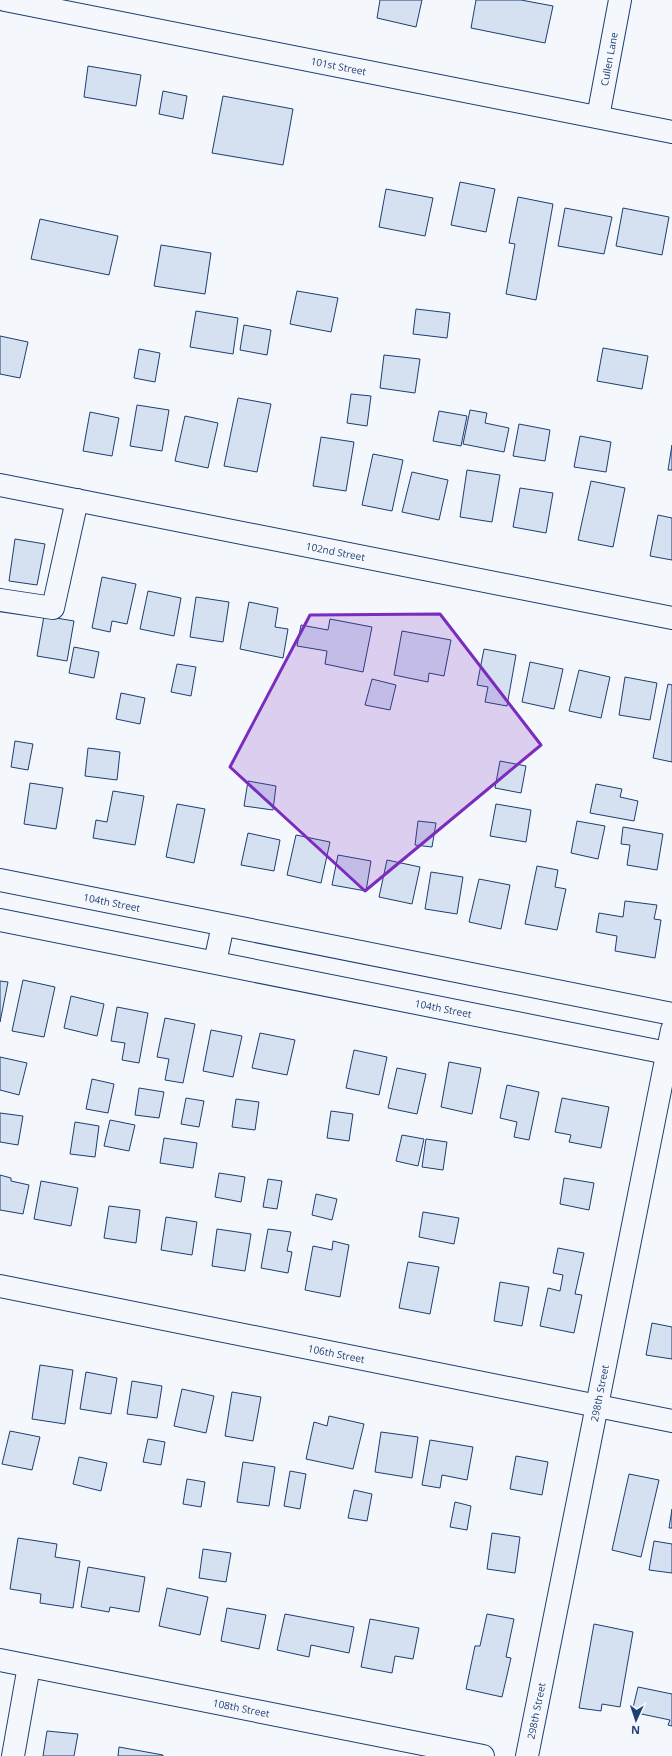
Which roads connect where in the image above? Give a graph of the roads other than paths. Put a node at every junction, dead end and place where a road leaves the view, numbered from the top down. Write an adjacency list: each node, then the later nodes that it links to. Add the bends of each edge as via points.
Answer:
1 (5, 0): 3 (street, 101st Street)
2 (620, 0): 3 (street, Cullen Lane)
3 (598, 117): 4 (street, 101st Street)
4 (672, 132)
5 (0, 485): 6 (street, 102nd Street)
6 (77, 500): 7 (street, via 54,608); 8 (street, 102nd Street)
7 (0, 600)
8 (672, 618)
9 (0, 880): 11 (street, 104th Street)
10 (0, 920): 12 (street, 104th Street)
11 (222, 925): 12 (street); 13 (street, 104th Street)
12 (215, 962): 15 (street, 104th Street)
13 (672, 1014)
14 (672, 1030): 15 (street, 298th Street)
15 (670, 1053): 17 (street, 298th Street)
16 (0, 1286): 17 (street, 106th Street)
17 (597, 1406): 18 (street, 106th Street); 23 (street, 298th Street)
18 (672, 1421)
19 (0, 1660): 20 (street, 108th Street)
20 (30, 1666): 21 (street); 22 (street, 108th Street)
21 (13, 1756)
22 (482, 1756)
23 (527, 1756)

